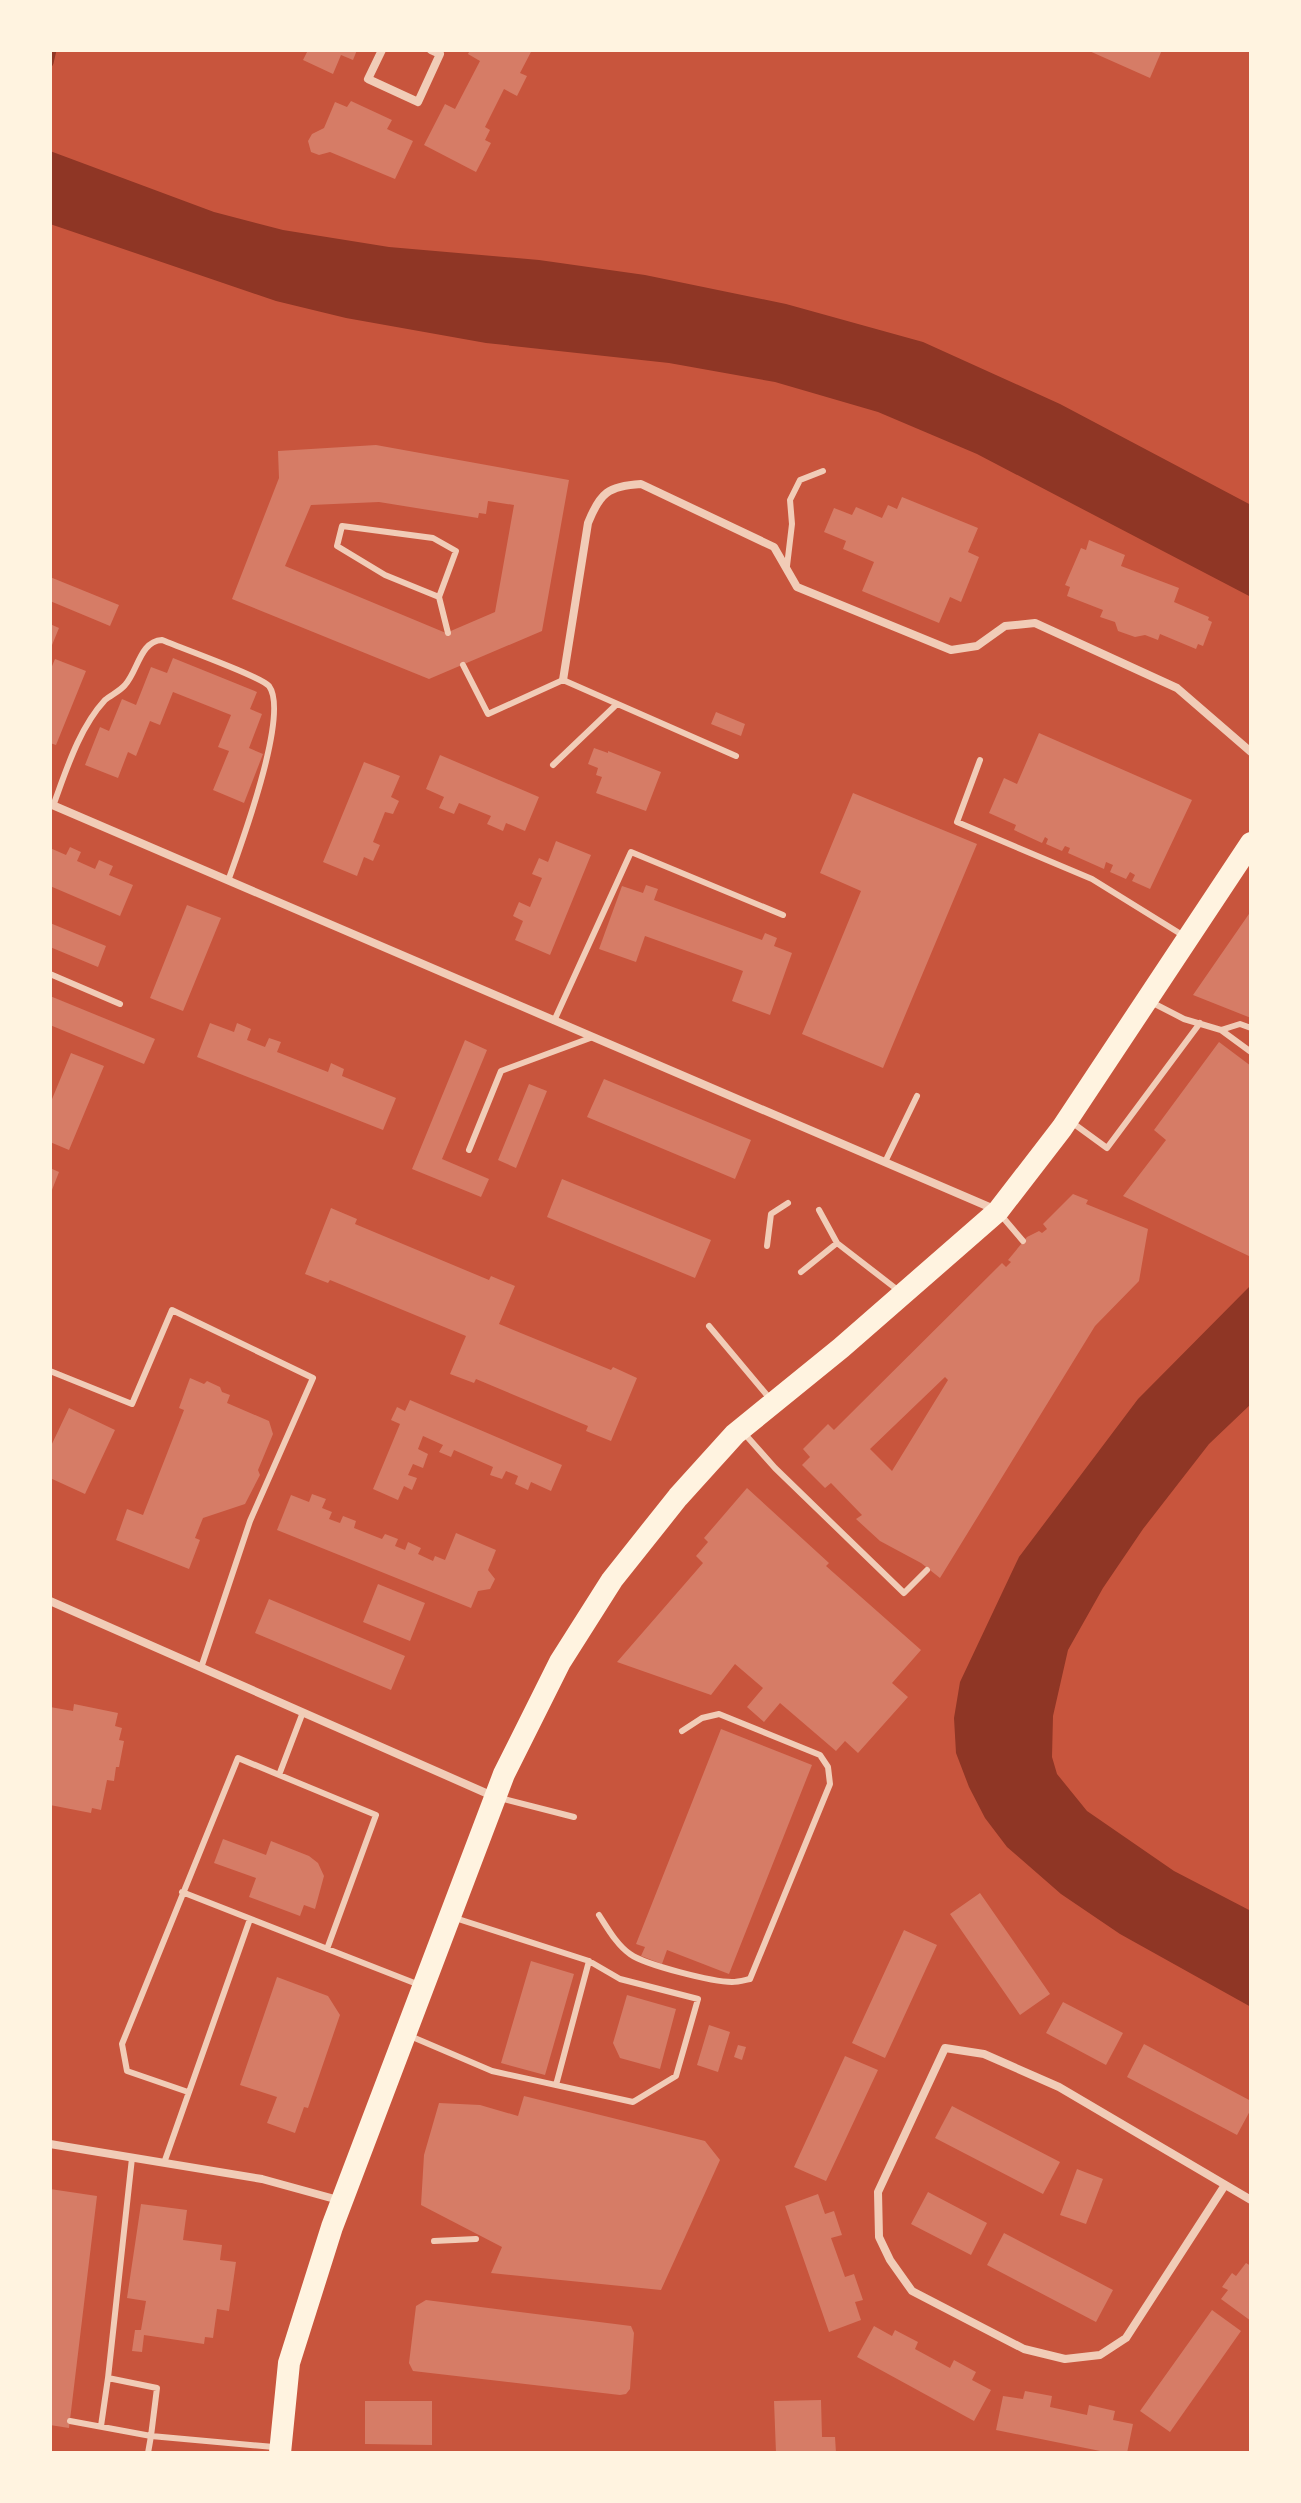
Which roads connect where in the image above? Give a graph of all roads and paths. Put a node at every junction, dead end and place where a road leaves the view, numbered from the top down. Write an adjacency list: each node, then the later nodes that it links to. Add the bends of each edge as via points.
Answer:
1 (382, 50): 2 (street, via 368,79 418,102 440,54)
2 (431, 50)
3 (823, 471): 4 (lane, via 800,480 790,500)
4 (787, 566): 8 (street, via 774,547 641,484 617,486 598,500 588,523); 10 (street, via 797,587 951,650 977,646 1005,626 1035,623 1177,688)
5 (439, 597): 5 (lane, via 456,551 433,538 342,526 337,546 385,575); 6 (lane)
6 (448, 633)
7 (463, 665): 8 (lane, via 488,714)
8 (563, 680): 9 (lane)
9 (617, 704): 11 (lane); 13 (lane)
10 (1251, 752)
11 (736, 756)
12 (980, 760): 18 (lane, via 957,822 1092,879)
13 (553, 765)
14 (51, 805): 16 (street); 16 (lane, via 85,731 155,640 252,676 268,685 274,714 266,764)
15 (1251, 843): 18 (highway)
16 (228, 881): 22 (street)
17 (783, 915): 22 (lane, via 631,852)
18 (1188, 938): 20 (highway)
19 (50, 974): 21 (lane)
20 (1148, 1000): 23 (lane); 29 (highway)
21 (120, 1004)
22 (554, 1021): 26 (street)
23 (1200, 1023): 25 (lane); 29 (lane, via 1107,1148)
24 (1251, 1028): 25 (lane, via 1240,1024)
25 (1221, 1030): 27 (lane)
26 (593, 1037): 30 (lane, via 501,1071); 31 (street)
27 (1251, 1052)
28 (917, 1096): 31 (lane)
29 (1068, 1119): 34 (highway)
30 (469, 1150)
31 (885, 1162): 34 (street)
32 (788, 1203): 37 (lane, via 771,1214)
33 (819, 1210): 36 (lane)
34 (998, 1211): 35 (lane); 39 (highway)
35 (1023, 1241)
36 (837, 1243): 38 (lane); 39 (lane)
37 (767, 1246)
38 (801, 1272)
39 (903, 1293): 42 (highway)
40 (709, 1326): 42 (lane)
41 (50, 1371): 46 (lane, via 132,1404 172,1310 313,1378 250,1521)
42 (773, 1403): 43 (highway)
43 (741, 1430): 44 (lane, via 904,1593); 50 (highway, via 678,1497 612,1580 560,1662)
44 (927, 1570)
45 (50, 1601): 46 (street)
46 (201, 1668): 47 (street)
47 (303, 1712): 49 (lane); 50 (street)
48 (682, 1731): 53 (lane, via 719,1714 820,1755 828,1767 830,1784 750,1979 732,1982 630,1955)
49 (279, 1775): 52 (lane, via 238,1758); 56 (lane, via 376,1815)
50 (495, 1797): 51 (lane); 54 (highway)
51 (574, 1817)
52 (182, 1892): 55 (lane); 61 (lane, via 122,2044 127,2071)
53 (599, 1915)
54 (451, 1916): 57 (lane); 58 (highway)
55 (250, 1919): 56 (lane); 61 (lane)
56 (327, 1949): 58 (lane)
57 (589, 1961): 60 (lane); 60 (lane, via 620,1979 698,1999 676,2076 633,2102)
58 (425, 1987): 59 (highway)
59 (407, 2034): 60 (lane, via 492,2071); 67 (highway)
60 (556, 2085)
61 (188, 2092): 64 (lane)
62 (50, 2144): 63 (street)
63 (132, 2158): 64 (street); 70 (lane)
64 (164, 2163): 67 (street, via 262,2179)
65 (1225, 2185): 65 (street, via 1059,2087 984,2054 945,2048 878,2192 879,2237 912,2291 1024,2349 1065,2359 1100,2355 1126,2338); 66 (street)
66 (1251, 2200)
67 (342, 2202): 74 (highway, via 289,2363)
68 (476, 2239): 69 (lane)
69 (434, 2241)
70 (108, 2378): 72 (lane); 73 (lane, via 157,2388)
71 (70, 2421): 72 (lane)
72 (101, 2426): 73 (lane)
73 (151, 2436): 74 (lane); 75 (lane)
74 (280, 2450)
75 (148, 2453)

